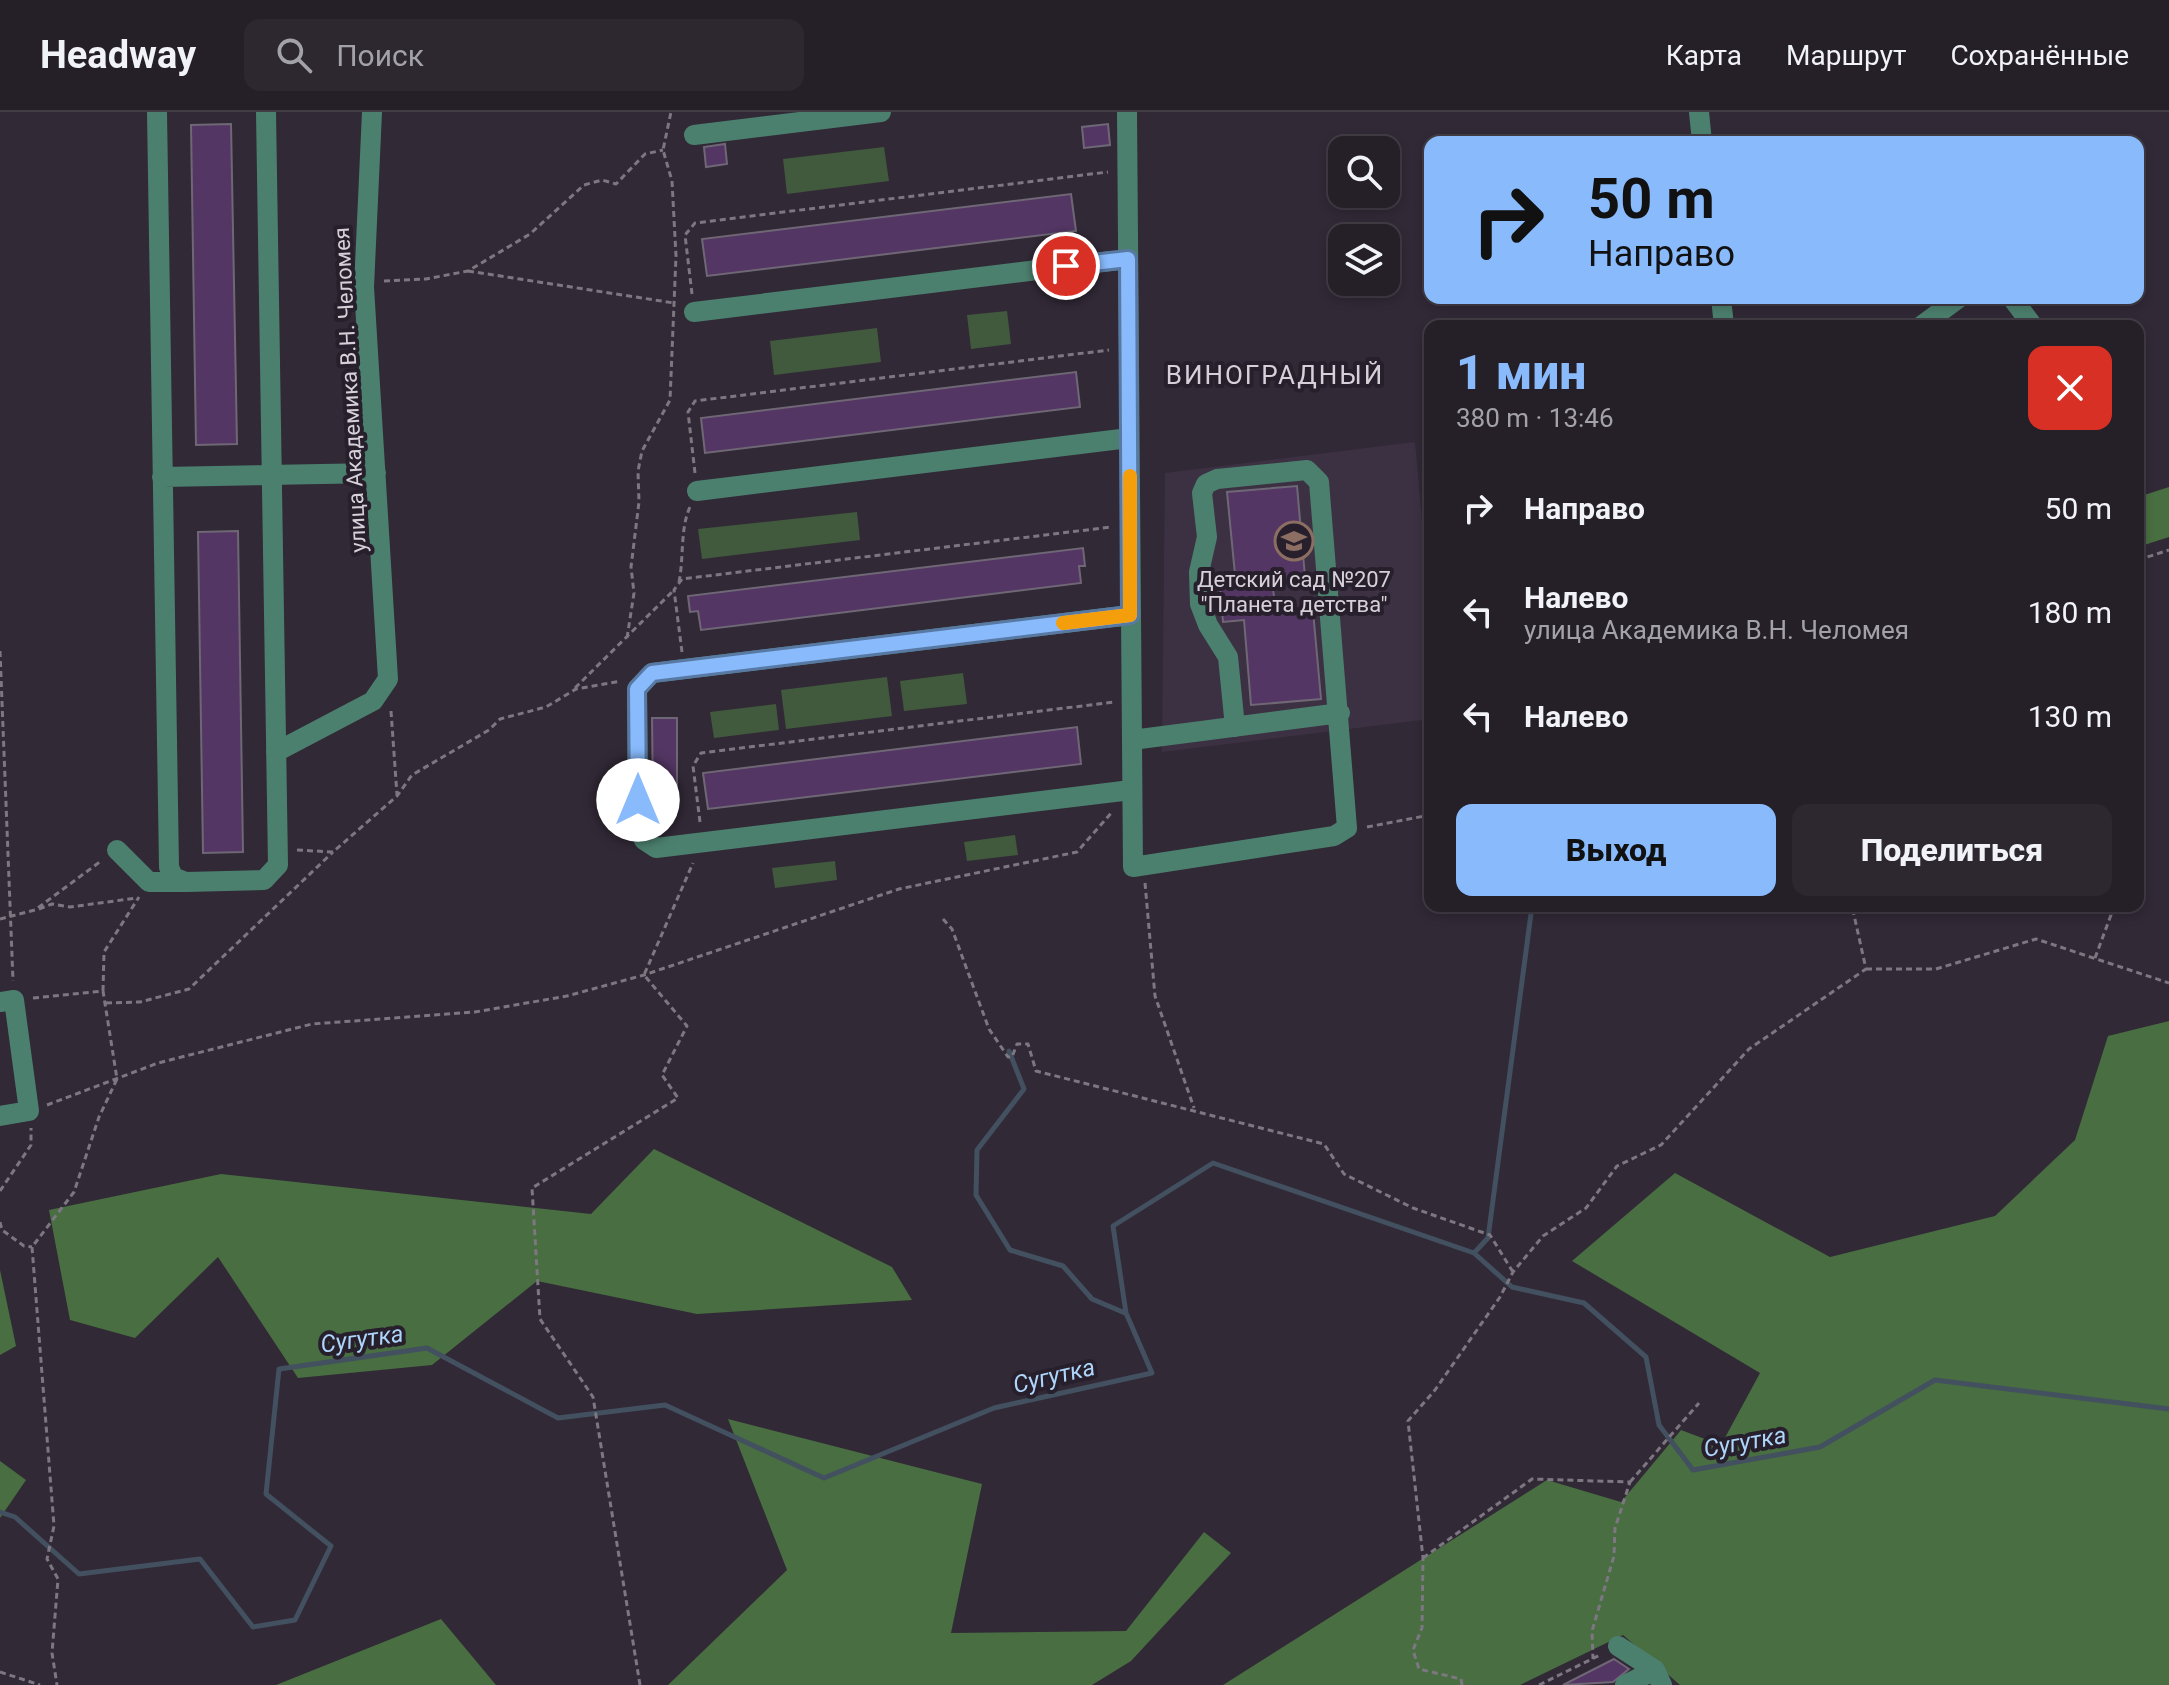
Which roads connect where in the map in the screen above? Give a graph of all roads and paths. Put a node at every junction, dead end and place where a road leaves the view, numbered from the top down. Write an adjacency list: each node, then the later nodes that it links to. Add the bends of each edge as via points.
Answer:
1 (157, 112): 23 (street)
2 (266, 112): 22 (street)
3 (372, 112): 14 (street, улица Академика В.Н. Челомея)
4 (671, 112): 10 (path)
5 (881, 112): 8 (street)
6 (1127, 112): 11 (street)
7 (1699, 112): 9 (street)
8 (694, 135)
9 (1701, 136)
10 (663, 150): 13 (path, via 645,154 616,184 602,180 584,185 530,234); 15 (path, via 672,181)
11 (1127, 170): 12 (street); 17 (path, via 695,223 685,235)
12 (1128, 259): 17 (street); 19 (street)
13 (468, 271): 14 (path); 15 (path)
14 (364, 287): 21 (street, улица Академика В.Н. Челомея)
15 (674, 303): 31 (path, via 670,400 642,451 638,471 634,593)
16 (1951, 304): 18 (street)
17 (694, 312)
18 (1929, 320)
19 (1129, 348): 20 (street); 24 (path, via 695,401 688,412)
20 (1129, 438): 24 (street); 25 (street)
21 (376, 473): 22 (street); 33 (street, улица Академика В.Н. Челомея)
22 (272, 475): 23 (street); 40 (street)
23 (162, 477): 50 (street, via 169,867 173,877)
24 (697, 491): 28 (path, via 685,518)
25 (1130, 524): 28 (path); 30 (street)
26 (2169, 550): 27 (path)
27 (2144, 558)
28 (679, 582): 29 (path)
29 (674, 590): 31 (path); 32 (path)
30 (1130, 615): 32 (street); 36 (street)
31 (627, 638): 35 (path)
32 (684, 669): 34 (street)
33 (389, 673): 40 (street, via 373,701); 42 (path)
34 (645, 677): 35 (path, via 576,689); 45 (street, via 637,695 640,833 656,848)
35 (568, 697): 42 (path, via 500,719 412,775)
36 (1131, 700): 39 (street); 45 (path, via 701,753 693,766)
37 (1340, 713): 38 (street); 38 (street, via 1317,477 1301,469 1217,479 1202,493 1206,543 1199,584 1203,614 1228,657); 44 (street)
38 (1235, 727): 39 (street)
39 (1132, 740): 41 (street)
40 (276, 752): 48 (street)
41 (1131, 790): 45 (street); 49 (street, via 1133,867); 59 (path, via 1077,852 899,889)
42 (397, 796): 47 (path)
43 (1424, 816): 44 (path)
44 (1345, 831): 49 (street)
45 (703, 842): 59 (path)
46 (117, 850): 51 (street); 52 (path)
47 (333, 852): 48 (path, via 308,848); 63 (path, via 189,989 140,1002)
48 (278, 854): 50 (street, via 275,872 264,880)
49 (1143, 865): 64 (path, via 1155,996)
50 (186, 882): 51 (street)
51 (144, 890): 52 (path); 61 (path, via 104,952)
52 (35, 910): 55 (path)
53 (1853, 912): 58 (path)
54 (2110, 912): 57 (path)
55 (0, 919)
56 (943, 919): 64 (path, via 952,929 989,1029 1008,1057 1017,1044 1028,1044 1036,1071)
57 (2095, 958): 58 (path, via 2036,939 1936,969); 60 (path)
58 (1866, 969): 70 (path, via 1749,1049 1661,1145 1617,1166 1586,1208 1543,1236)
59 (644, 975): 65 (path, via 567,996 475,1012 312,1024 158,1063); 81 (path, via 687,1026 662,1075 678,1098 532,1188 540,1319 593,1397)
60 (2169, 983)
61 (103, 991)
62 (0, 1002): 65 (street, via 14,1000)
63 (105, 1003)
64 (1194, 1108): 70 (path, via 1324,1144 1344,1174 1413,1208 1488,1234)
65 (29, 1111): 66 (street); 67 (path, via 31,1145)
66 (0, 1116)
67 (0, 1191)
68 (0, 1222): 69 (path, via 2,1230)
69 (32, 1247)
70 (1513, 1272): 74 (path, via 1435,1390 1408,1421)
71 (1699, 1403): 72 (path)
72 (1630, 1482): 74 (path, via 1532,1479); 76 (path, via 1592,1631)
73 (54, 1526): 80 (path, via 47,1559 58,1579 52,1653)
74 (1423, 1558): 82 (path, via 1422,1628 1413,1650 1419,1669 1461,1679)
75 (1618, 1646): 76 (path); 78 (street)
76 (1593, 1659): 83 (path)
77 (0, 1672): 79 (path)
78 (1659, 1678): 84 (street)
79 (40, 1685)
80 (57, 1685)
81 (640, 1685)
82 (1462, 1685)
83 (1539, 1685)
84 (1625, 1685)

